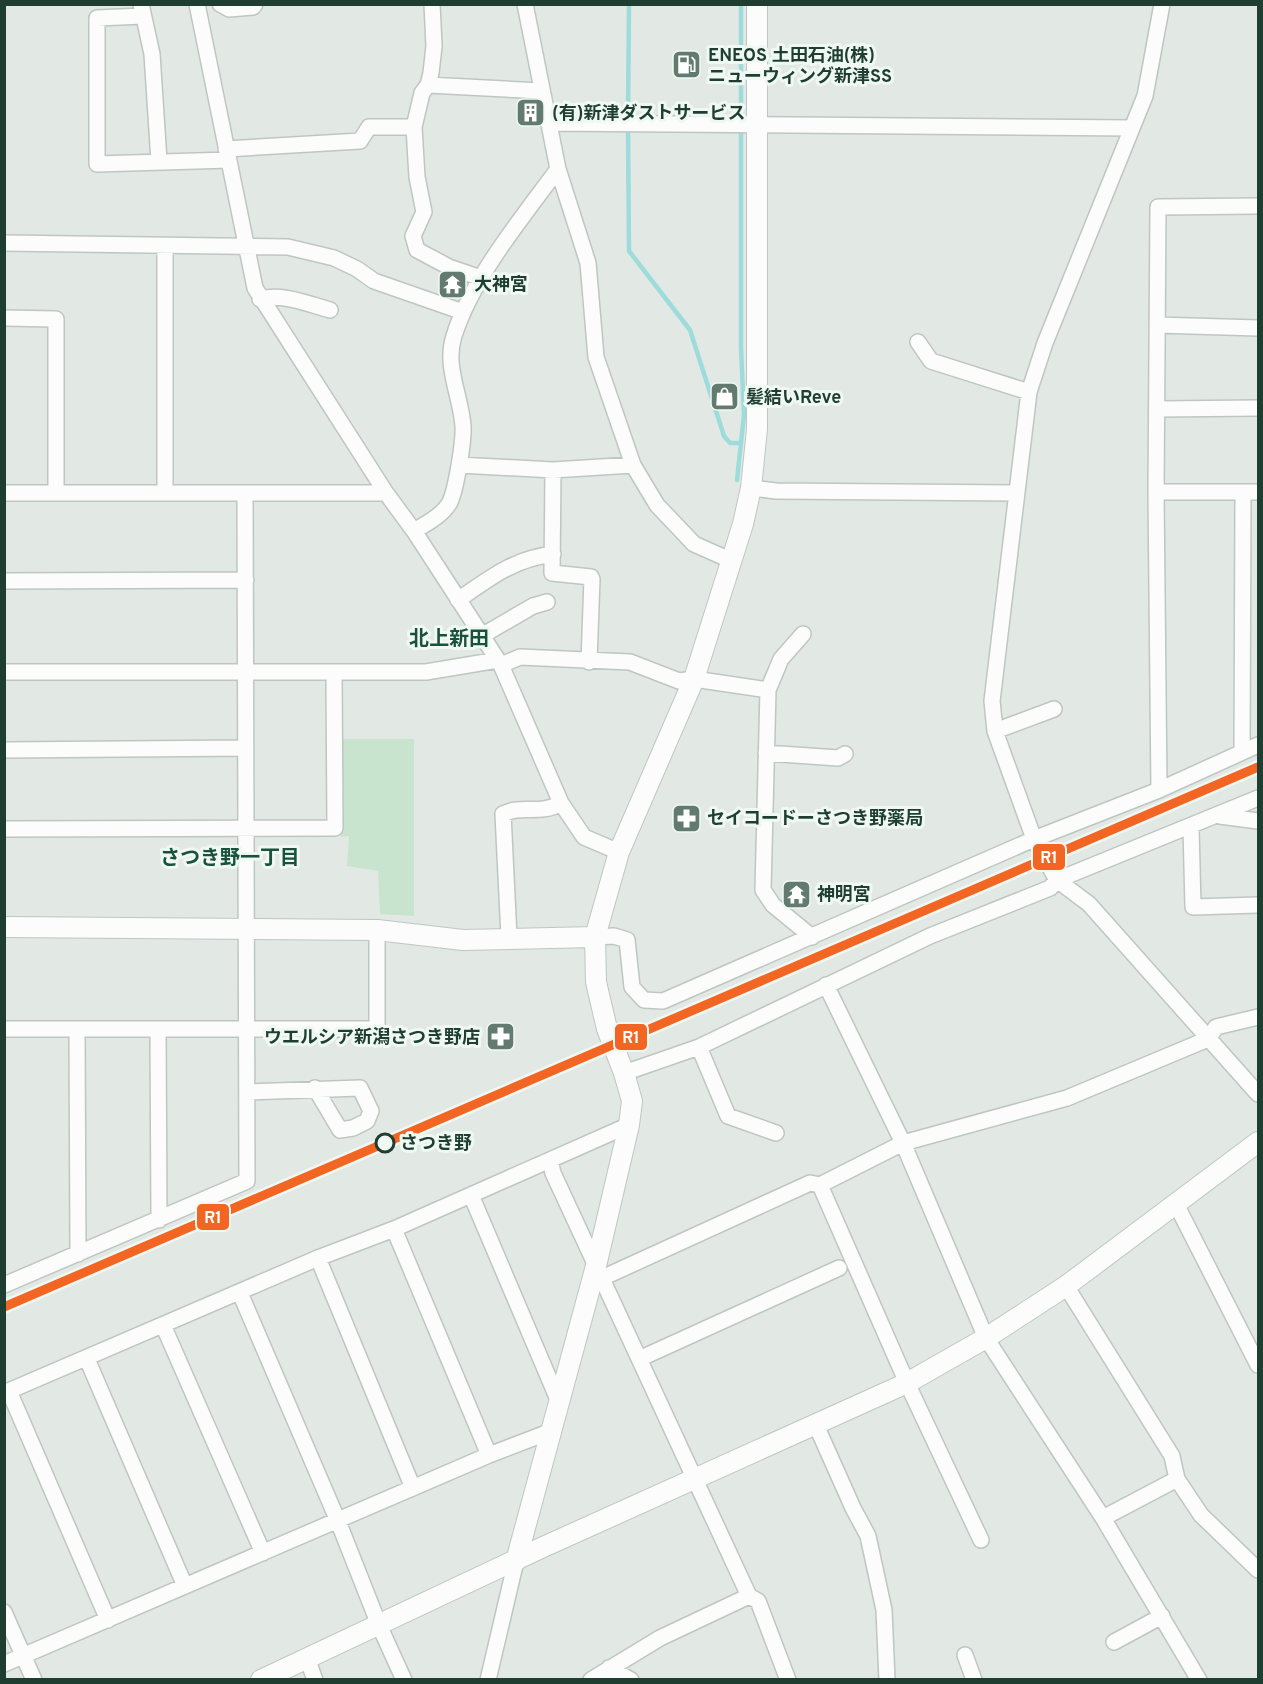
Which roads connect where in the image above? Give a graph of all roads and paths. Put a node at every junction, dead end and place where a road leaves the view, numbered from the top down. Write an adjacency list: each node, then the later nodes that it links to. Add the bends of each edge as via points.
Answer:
1 (197, 4): 15 (street)
2 (220, 4): 3 (street, via 229,9)
3 (255, 4)
4 (432, 4): 9 (street, via 434,46)
5 (525, 4): 10 (street)
6 (757, 4): 12 (street)
7 (1162, 4): 14 (street, via 1145,96)
8 (142, 10): 16 (street, via 152,54); 16 (street, via 97,18 97,164)
9 (428, 85): 10 (street); 13 (street, via 422,93)
10 (541, 91): 11 (street)
11 (548, 123): 12 (street); 17 (street)
12 (756, 126): 14 (street); 36 (street, via 757,429)
13 (414, 127): 15 (street, via 369,128 360,141); 22 (street, via 424,212 413,236 417,250)
14 (1132, 128): 30 (street)
15 (228, 154): 16 (street); 21 (street)
16 (159, 161)
17 (558, 169): 22 (street); 34 (street, via 588,263 596,357)
18 (1258, 206): 27 (street, via 1158,207)
19 (4, 243): 20 (street)
20 (165, 246): 21 (street); 42 (street)
21 (248, 248): 23 (street); 25 (street, via 288,247 334,258 374,281)
22 (481, 278): 25 (street)
23 (260, 299): 24 (street, via 269,296 298,300); 37 (street)
24 (330, 310)
25 (463, 312): 33 (street, via 451,356 463,427)
26 (4, 318): 41 (street, via 56,319)
27 (1157, 325): 28 (street); 32 (street)
28 (1258, 328)
29 (918, 342): 30 (street, via 931,362)
30 (1029, 392): 44 (street)
31 (1258, 408): 32 (street)
32 (1158, 409): 38 (street)
33 (459, 465): 35 (street); 45 (street, via 450,503)
34 (633, 465): 35 (street); 47 (street, via 657,505 694,544)
35 (553, 470): 46 (street)
36 (751, 488): 44 (street); 47 (street)
37 (386, 492): 43 (street); 45 (street)
38 (1156, 492): 39 (street); 69 (street)
39 (1251, 492): 66 (street)
40 (4, 493): 41 (street)
41 (56, 493): 42 (street)
42 (165, 493): 43 (street)
43 (245, 493): 49 (street)
44 (1015, 493): 62 (street, via 992,701)
45 (414, 531): 50 (street)
46 (553, 554): 50 (street, via 530,557 507,567); 55 (street, via 552,573 592,579)
47 (730, 560): 59 (street)
48 (4, 580): 49 (street)
49 (246, 580): 58 (street)
50 (458, 600): 53 (street)
51 (547, 602): 53 (street)
52 (803, 634): 60 (street, via 782,659)
53 (483, 635): 54 (street)
54 (499, 662): 55 (street, via 520,657); 57 (street, via 426,672); 71 (street)
55 (589, 662): 59 (street, via 630,662 679,681)
56 (4, 672): 58 (street)
57 (334, 672): 58 (street); 75 (street, via 335,828)
58 (246, 673): 64 (street)
59 (694, 679): 60 (street); 78 (street)
60 (768, 690): 67 (street)
61 (1054, 709): 62 (street)
62 (995, 731): 77 (street)
63 (1258, 745): 66 (street)
64 (246, 748): 65 (street); 75 (street)
65 (4, 750)
66 (1242, 752): 69 (street)
67 (766, 753): 68 (street, via 838,758); 86 (street, via 763,890 773,905)
68 (845, 754)
69 (1159, 790): 77 (street)
70 (1258, 798): 72 (street)
71 (561, 803): 78 (street, via 584,837); 84 (street, via 549,810 510,810 503,814)
72 (1216, 816): 73 (street); 74 (street)
73 (1258, 821)
74 (1191, 827): 79 (street); 80 (street, via 1193,907)
75 (246, 828): 76 (street); 82 (street)
76 (4, 829)
77 (1034, 839): 79 (street); 86 (street)
78 (619, 852): 85 (street)
79 (1057, 880): 87 (street, via 1050,888 930,936); 93 (street, via 1089,904)
80 (1258, 905)
81 (4, 927): 82 (street)
82 (247, 928): 83 (street); 92 (street)
83 (377, 930): 84 (street, via 463,940); 92 (street, via 377,1029)
84 (508, 937): 85 (street)
85 (596, 937): 86 (street, via 627,940 632,987 644,1000 663,1001); 95 (street, via 596,982 607,1029)
86 (812, 937)
87 (826, 985): 94 (street); 102 (street)
88 (1258, 1017): 93 (street, via 1216,1027)
89 (4, 1029): 90 (street)
90 (77, 1029): 91 (street); 109 (street)
91 (158, 1029): 92 (street); 107 (street)
92 (247, 1029): 97 (street)
93 (1208, 1039): 98 (street); 102 (street, via 1067,1098)
94 (699, 1047): 95 (street); 100 (street, via 728,1116)
95 (624, 1073): 99 (street, via 632,1101)
96 (315, 1088): 97 (street)
97 (247, 1092): 107 (street, via 247,1181)
98 (1258, 1094)
99 (629, 1125): 103 (street); 112 (street)
100 (776, 1133)
101 (1258, 1142): 106 (street)
102 (903, 1143): 104 (street); 117 (street)
103 (550, 1160): 105 (street); 112 (street)
104 (820, 1185): 112 (street, via 810,1183); 121 (street)
105 (471, 1195): 108 (street); 123 (street)
106 (1176, 1204): 114 (street); 120 (street)
107 (159, 1220): 109 (street)
108 (394, 1229): 110 (street); 126 (street)
109 (78, 1254): 113 (street)
110 (318, 1258): 115 (street); 129 (street)
111 (839, 1269): 119 (street)
112 (599, 1272): 119 (street); 123 (street)
113 (4, 1285)
114 (1066, 1286): 117 (street); 128 (street, via 1172,1456)
115 (240, 1293): 116 (street); 131 (street)
116 (163, 1325): 118 (street); 133 (street)
117 (986, 1338): 121 (street); 130 (street)
118 (87, 1359): 122 (street); 136 (street)
119 (639, 1359): 127 (street)
120 (1258, 1365)
121 (907, 1383): 124 (street); 132 (street)
122 (7, 1392): 140 (street)
123 (559, 1402): 125 (street)
124 (816, 1425): 127 (street); 156 (street, via 868,1536 884,1611)
125 (549, 1432): 126 (street); 134 (street)
126 (489, 1455): 129 (street)
127 (695, 1478): 134 (street); 137 (street)
128 (1177, 1479): 130 (street); 135 (street, via 1201,1515)
129 (413, 1488): 131 (street)
130 (1103, 1518): 139 (street)
131 (338, 1521): 133 (street); 141 (street)
132 (981, 1540)
133 (263, 1553): 136 (street)
134 (516, 1561): 141 (street); 152 (street)
135 (1258, 1570)
136 (185, 1586): 140 (street)
137 (749, 1596): 147 (street, via 660,1638); 155 (street, via 758,1600)
138 (4, 1611): 144 (street)
139 (1162, 1616): 142 (street); 158 (street)
140 (108, 1620): 144 (street)
141 (379, 1625): 145 (street); 151 (street)
142 (1114, 1642)
143 (965, 1655): 157 (street)
144 (24, 1656): 146 (street); 148 (street)
145 (306, 1659): 149 (street); 150 (street)
146 (4, 1664)
147 (609, 1668): 153 (street); 154 (street)
148 (34, 1680)
149 (261, 1680)
150 (315, 1680)
151 (404, 1680)
152 (488, 1680)
153 (591, 1680)
154 (631, 1680)
155 (788, 1680)
156 (887, 1680)
157 (974, 1680)
158 (1200, 1680)

